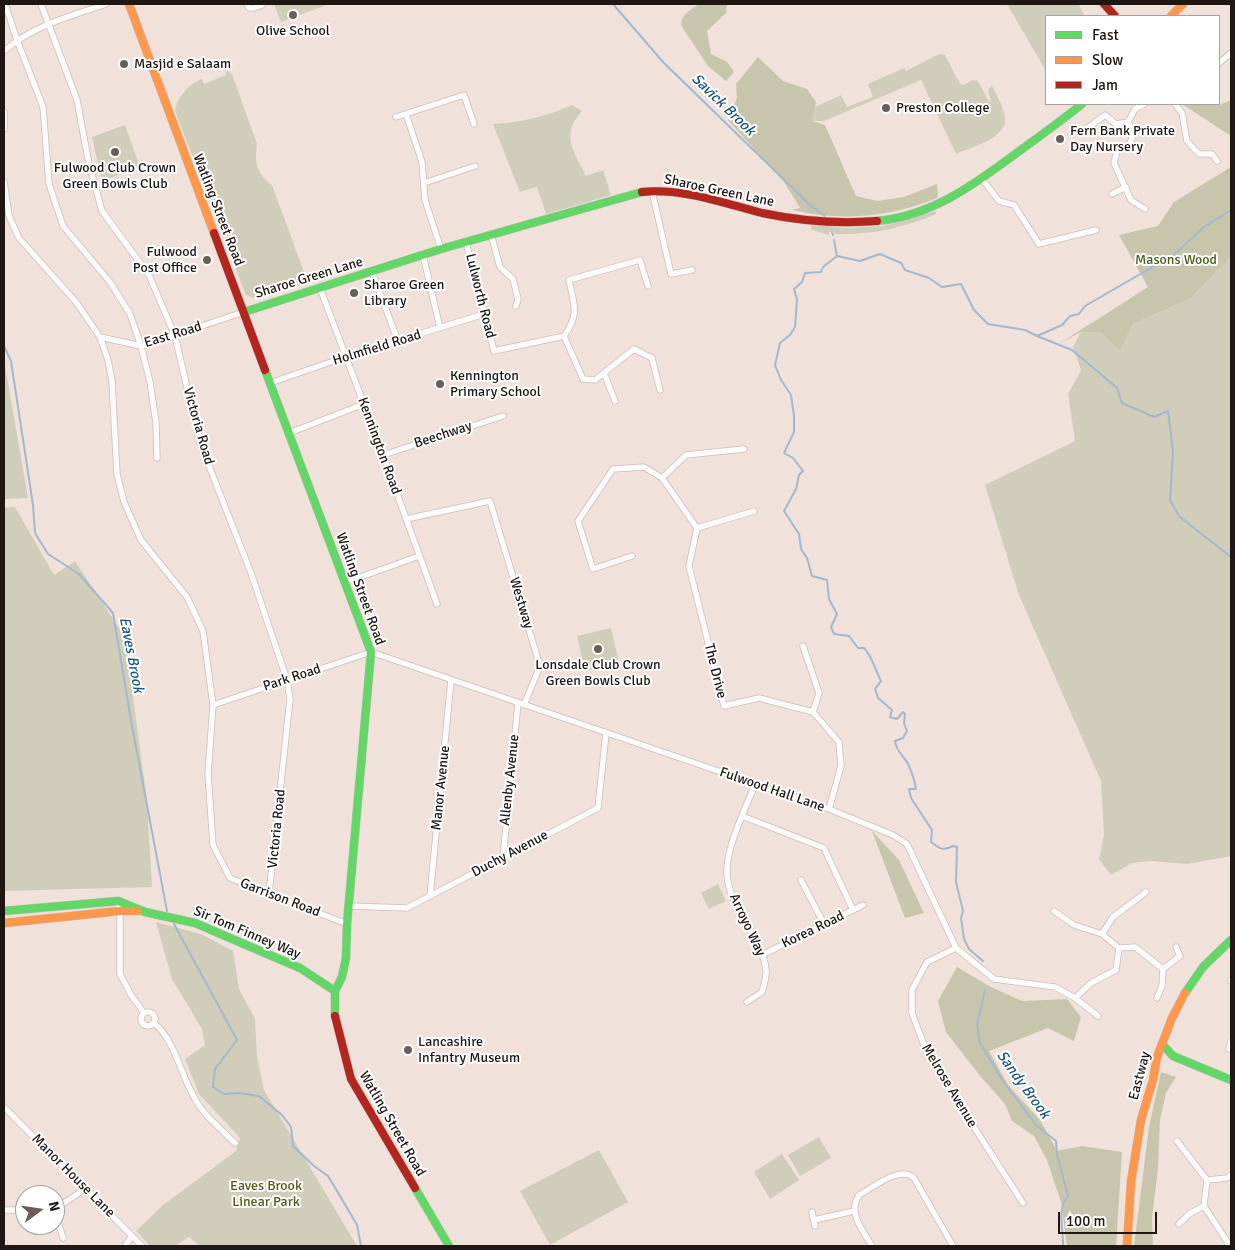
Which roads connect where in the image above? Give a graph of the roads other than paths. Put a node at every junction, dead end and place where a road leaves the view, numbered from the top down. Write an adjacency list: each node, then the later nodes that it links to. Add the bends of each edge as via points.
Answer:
1 (5, 4): 12 (street)
2 (41, 4): 11 (street, Victoria Road)
3 (106, 4): 11 (street)
4 (128, 4): 45 (main road, Watling Street Road)
5 (247, 4): 8 (street, via 249,8)
6 (1104, 4): 9 (main road)
7 (1183, 4): 10 (main road)
8 (262, 6)
9 (1114, 15)
10 (1172, 15)
11 (49, 24): 12 (street); 48 (street, Victoria Road, via 77,100 102,212 150,276)
12 (17, 40): 13 (street); 52 (street, via 43,107 49,184 63,226 110,282 130,314)
13 (4, 51)
14 (1231, 53): 15 (street)
15 (1220, 60)
16 (1081, 105): 28 (main road, Sharoe Green Lane)
17 (1142, 105): 22 (street, via 1135,109)
18 (1176, 105): 26 (street, via 1182,113 1187,141 1199,154 1212,154)
19 (4, 112): 24 (street)
20 (406, 114): 21 (street); 23 (street, via 464,95); 30 (street, via 422,162)
21 (396, 117)
22 (1128, 122): 25 (street, via 1116,124 1106,115); 31 (street, via 1134,132 1130,143 1117,150 1114,163)
23 (474, 124)
24 (4, 129)
25 (1081, 133)
26 (1217, 161)
27 (475, 166): 30 (street)
28 (982, 179): 32 (main road, Sharoe Green Lane, via 941,203 918,212 848,224 775,216 673,192); 35 (street, via 999,201 1014,205 1038,244)
29 (4, 182): 50 (street, Garrison Road, via 8,216 19,238 76,302)
30 (424, 183): 38 (street, via 425,200)
31 (1126, 187): 33 (street); 34 (street, via 1131,200)
32 (652, 191): 36 (main road, Sharoe Green Lane); 40 (street, via 671,274)
33 (1112, 194)
34 (1145, 209)
35 (1096, 230)
36 (492, 234): 37 (main road, Sharoe Green Lane); 44 (street, via 500,267 513,279 518,298)
37 (466, 242): 38 (main road, Sharoe Green Lane); 46 (street, Lulworth Road)
38 (441, 249): 39 (main road, Sharoe Green Lane)
39 (423, 255): 41 (main road, Sharoe Green Lane); 47 (street)
40 (692, 270)
41 (372, 272): 43 (main road, Sharoe Green Lane); 51 (street)
42 (648, 286): 49 (street, via 640,260 568,280 575,310 572,325)
43 (320, 288): 45 (main road, Sharoe Green Lane); 53 (street, Kennington Road)
44 (516, 306)
45 (244, 312): 48 (street, East Road); 55 (main road, Watling Street Road)
46 (484, 314): 47 (street, Holmfield Road); 49 (street, Lulworth Road, via 494,351)
47 (440, 328): 51 (street, Holmfield Road)
48 (175, 336): 52 (street, East Road); 74 (street, Victoria Road, via 200,443 251,573)
49 (564, 336): 54 (street, via 582,379 595,380)
50 (100, 337): 52 (street, East Road); 76 (street, Garrison Road, via 112,381 116,474 124,502 142,540 187,597 203,631)
51 (398, 341): 53 (street, Holmfield Road)
52 (141, 346): 63 (street, via 156,423)
53 (345, 357): 55 (street, Holmfield Road); 58 (street, Kennington Road)
54 (604, 373): 56 (street, via 634,349 652,358); 57 (street)
55 (270, 383): 60 (main road, Watling Street Road)
56 (660, 390)
57 (615, 402)
58 (364, 404): 60 (street); 62 (street, Kennington Road)
59 (503, 416): 62 (street, Beechway)
60 (289, 433): 70 (main road, Watling Street Road)
61 (744, 449): 64 (street, via 686,455)
62 (384, 455): 66 (street, Kennington Road)
63 (157, 458)
64 (662, 478): 67 (street); 69 (street, via 644,467 613,469 578,521 593,569)
65 (754, 511): 67 (street)
66 (406, 518): 68 (street, Kennington Road); 77 (street, Westway, via 490,501 540,666)
67 (697, 528): 78 (street, The Drive, via 689,566 724,706 760,698)
68 (419, 556): 70 (street); 71 (street, Kennington Road)
69 (632, 556)
70 (344, 583): 73 (main road, Watling Street Road)
71 (437, 604)
72 (803, 646): 78 (street, via 819,693)
73 (371, 652): 74 (street, Park Road); 75 (street, Fulwood Hall Lane); 90 (main road, Watling Street Road)
74 (287, 680): 76 (street, Park Road); 86 (street, Victoria Road, via 290,699)
75 (451, 680): 77 (street, Fulwood Hall Lane); 87 (street, Manor Avenue)
76 (213, 704): 86 (street, Garrison Road, via 208,774 213,845 230,878)
77 (521, 704): 79 (street, Fulwood Hall Lane); 83 (street, Allenby Avenue)
78 (813, 712): 81 (street, via 839,742 841,766)
79 (606, 733): 80 (street, Fulwood Hall Lane); 83 (street, Duchy Avenue, via 598,808)
80 (755, 785): 81 (street, Fulwood Hall Lane); 82 (street, Arroyo Way)
81 (829, 809): 102 (street, Fulwood Hall Lane, via 907,844)
82 (742, 816): 91 (street, via 824,848); 104 (street, Arroyo Way, via 727,860 727,876 730,892)
83 (502, 858): 87 (street, Duchy Avenue)
84 (801, 880): 98 (street)
85 (1146, 892): 99 (street, via 1112,918)
86 (269, 894): 97 (street, Garrison Road)
87 (430, 896): 90 (street, Duchy Avenue, via 407,908)
88 (118, 901): 92 (main road, Sir Tom Finney Way); 93 (street); 94 (main road, Sir Tom Finney Way)
89 (863, 905): 91 (street, Korea Road)
90 (349, 906): 97 (main road, Watling Street Road)
91 (853, 910): 98 (street, Korea Road)
92 (4, 911)
93 (120, 911): 94 (main road, Sir Tom Finney Way); 96 (main road, Sir Tom Finney Way); 110 (street, via 120,974)
94 (145, 912): 106 (main road, Sir Tom Finney Way, via 195,923 300,968)
95 (1054, 912): 99 (street, via 1074,925)
96 (4, 923)
97 (347, 924): 106 (main road, Watling Street Road, via 346,958)
98 (824, 924): 104 (street, Korea Road)
99 (1102, 934): 103 (street)
100 (1231, 940): 114 (main road, Eastway, via 1203,967 1184,994)
101 (1176, 947): 105 (street, via 1180,956)
102 (956, 948): 107 (street, Fulwood Hall Lane, via 994,979 1055,988); 126 (street, Melrose Avenue, via 927,962 912,990 912,1014 928,1056)
103 (1118, 948): 105 (street, via 1135,947); 107 (street, via 1116,970 1091,983)
104 (762, 955): 109 (street, Arroyo Way, via 767,971 762,992)
105 (1163, 969): 108 (street)
106 (335, 991): 137 (main road, Watling Street Road, via 334,1019 351,1079)
107 (1075, 998): 111 (street, Fulwood Hall Lane)
108 (1157, 998)
109 (747, 1002)
110 (144, 1013): 112 (street, via 152,1014); 112 (street, via 142,1024 149,1026)
111 (1098, 1016)
112 (154, 1023): 121 (street, via 170,1043 194,1098)
113 (1231, 1040): 115 (street)
114 (1162, 1044): 116 (main road); 117 (main road, Eastway)
115 (1229, 1049)
116 (1173, 1056): 117 (main road); 118 (main road)
117 (1157, 1057): 134 (main road, Eastway, via 1138,1137)
118 (1231, 1080)
119 (4, 1107): 124 (street, Manor House Lane)
120 (1177, 1141): 123 (street)
121 (235, 1143)
122 (1231, 1175): 123 (street)
123 (1207, 1180): 127 (street)
124 (85, 1189): 125 (street); 132 (street, Manor House Lane)
125 (65, 1203)
126 (1023, 1203)
127 (1204, 1206): 130 (street); 140 (street)
128 (854, 1211): 129 (street, via 815,1223); 138 (street); 139 (street, via 860,1195 898,1173 910,1174)
129 (812, 1212)
130 (1179, 1224)
131 (62, 1235): 133 (street)
132 (132, 1236): 135 (street); 136 (street, Manor House Lane)
133 (63, 1238)
134 (1125, 1244)
135 (125, 1246)
136 (142, 1246)
137 (449, 1246)
138 (872, 1246)
139 (953, 1246)
140 (1230, 1246)

